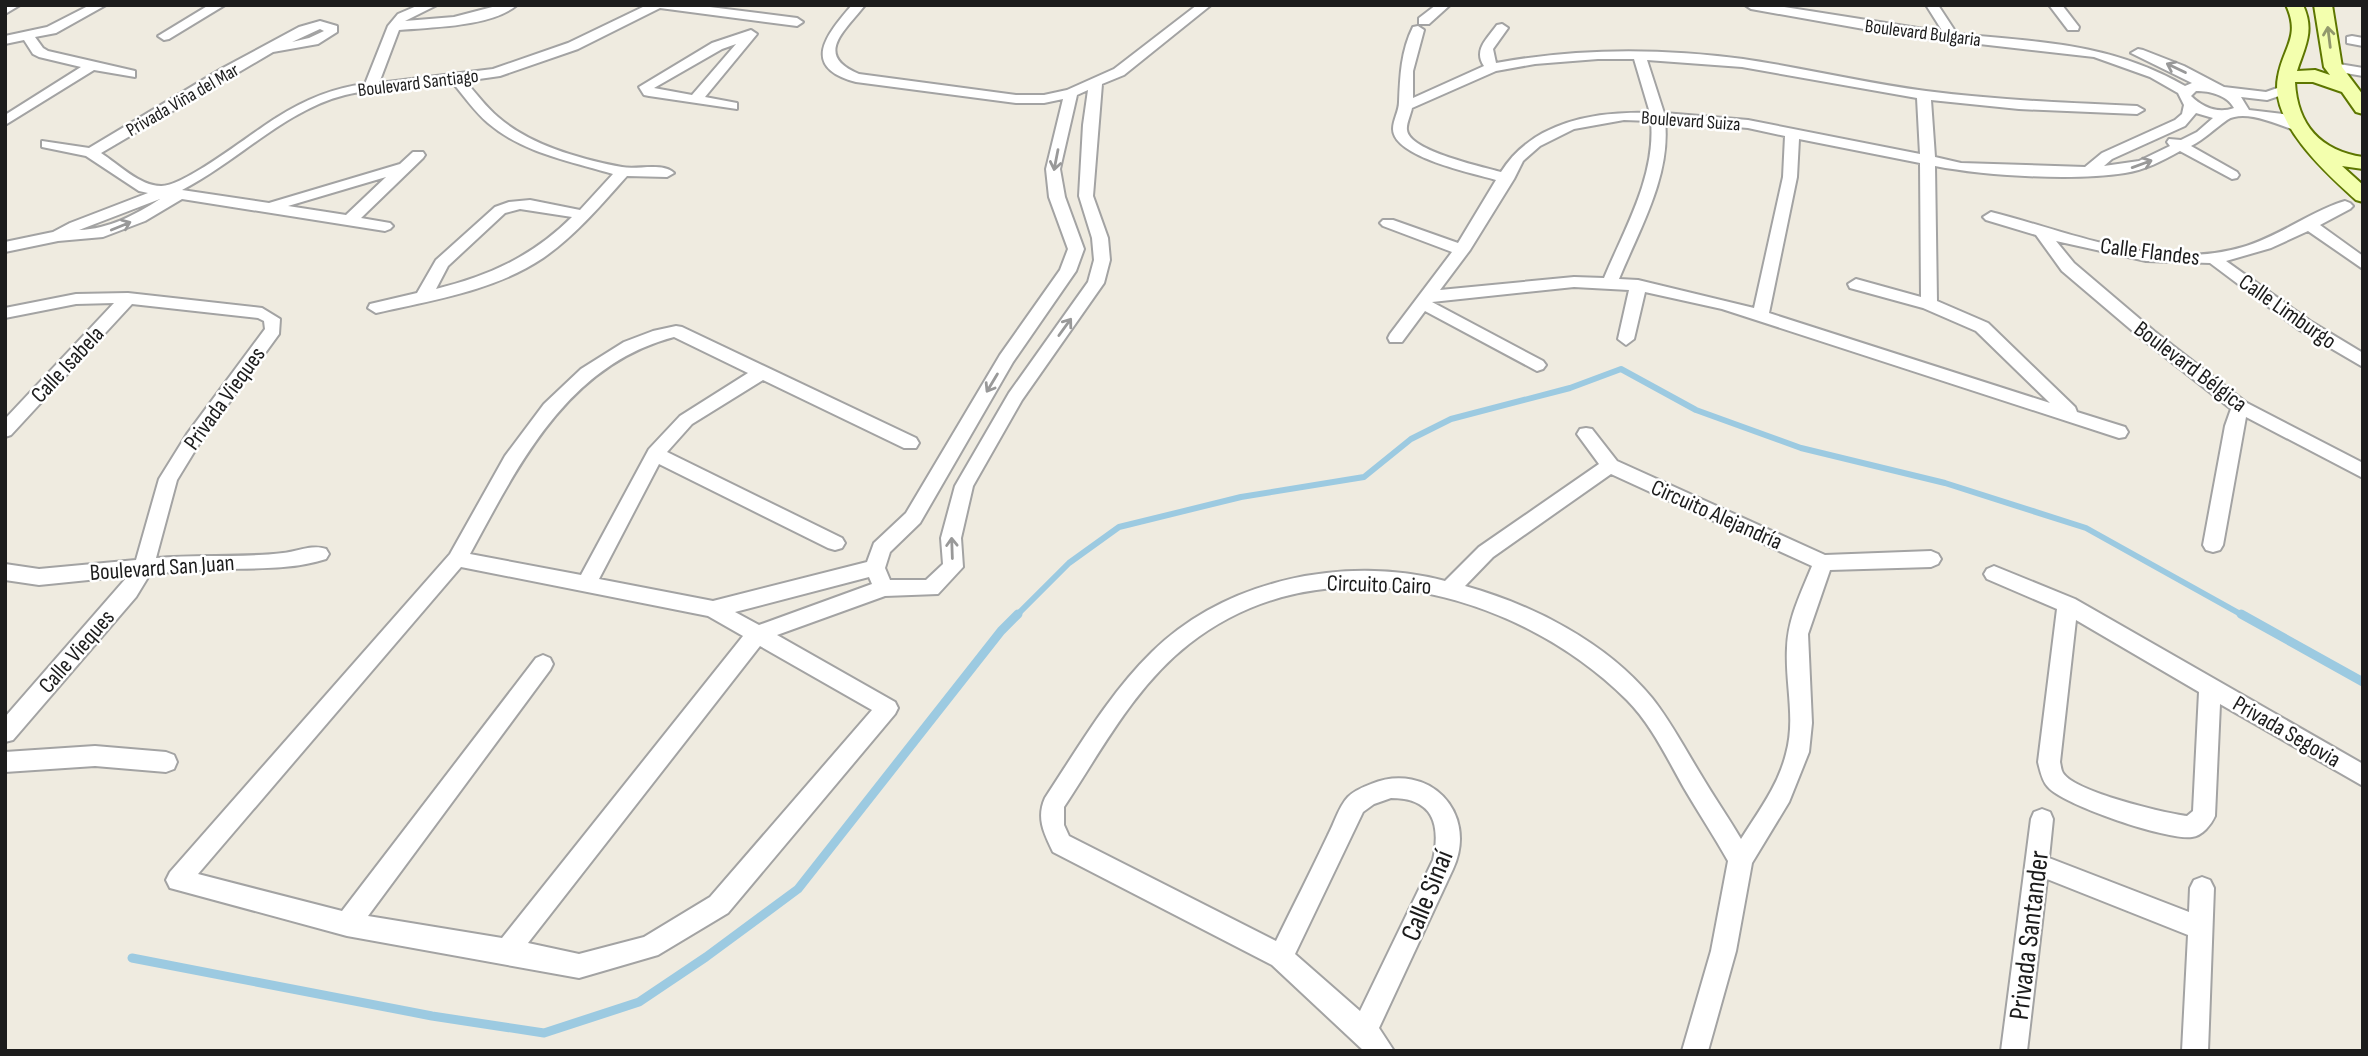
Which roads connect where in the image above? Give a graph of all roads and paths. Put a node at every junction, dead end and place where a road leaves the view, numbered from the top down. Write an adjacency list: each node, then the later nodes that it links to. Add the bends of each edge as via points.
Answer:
1 (14, 5): 17 (street)
2 (100, 5): 26 (street, via 51,30)
3 (219, 5): 27 (street)
4 (431, 5): 22 (street, via 402,17)
5 (471, 5): 18 (street)
6 (511, 5): 18 (street)
7 (660, 5): 19 (street); 37 (street, Boulevard Santiago, via 533,62)
8 (859, 5): 42 (street, via 828,48 831,66 840,73 995,97 1044,99)
9 (1205, 5): 39 (street)
10 (1444, 5): 47 (street, via 1421,26 1406,71)
11 (1751, 5): 20 (street, Boulevard Bulgaria)
12 (1818, 5): 20 (street)
13 (1932, 5): 28 (street)
14 (2055, 5): 23 (street)
15 (2294, 5): 38 (street, via 2303,26 2302,38)
16 (2323, 5): 36 (street, one-way to 16)
17 (5, 10)
18 (491, 14): 22 (street, via 458,22)
19 (765, 19): 21 (street); 25 (street)
20 (1825, 19): 28 (street, Boulevard Bulgaria)
21 (797, 22)
22 (394, 26): 40 (street)
23 (2073, 27)
24 (1502, 28): 34 (street, via 1486,49 1486,60)
25 (751, 34): 45 (street); 45 (street, via 717,46 646,87 649,92)
26 (27, 35): 29 (street); 33 (street, via 38,51)
27 (164, 36)
28 (1953, 38): 30 (street, Boulevard Bulgaria)
29 (5, 40)
30 (2054, 44): 41 (street, Boulevard Bulgaria, one-way to 30, via 2179,69 2129,50 2097,43); 44 (street, Boulevard Bulgaria, via 2136,65)
31 (273, 48): 61 (street, Privada Viña del Mar)
32 (1639, 56): 34 (street, via 1569,56); 43 (street, via 1742,63); 51 (street)
33 (91, 66): 35 (street); 52 (street)
34 (1493, 68): 47 (street)
35 (130, 74)
36 (2353, 77): 38 (street, via 2315,76); 48 (street)
37 (456, 78): 40 (street, Boulevard Santiago); 67 (street, via 491,118 514,136 542,149)
38 (2287, 83): 41 (street, via 2275,94 2256,96); 55 (street, via 2288,103)
39 (1096, 85): 42 (street); 54 (street)
40 (371, 87): 71 (street, Boulevard Santiago, via 343,91 295,109)
41 (2214, 89): 44 (street, via 2193,87); 50 (street, via 2239,102 2242,110)
42 (1071, 93): 53 (street)
43 (1924, 95): 49 (street); 63 (street)
44 (2188, 98): 50 (street, Boulevard Bulgaria, via 2207,112); 57 (street, via 2185,119)
45 (695, 100): 46 (street)
46 (732, 106)
47 (1406, 106): 70 (street, via 1400,130 1418,151)
48 (2363, 108)
49 (2137, 110)
50 (2232, 114): 55 (street, Boulevard Bulgaria, via 2270,116); 59 (street, Boulevard Suiza)
51 (1656, 116): 56 (street, Boulevard Suiza); 70 (street, Boulevard Suiza, via 1593,120 1553,132 1517,159); 89 (street, via 1659,139 1654,167)
52 (5, 121)
53 (1064, 123): 54 (street); 101 (street, one-way to 101, via 1053,169 1057,197 1076,249 1068,271)
54 (1090, 125): 104 (street, one-way to 54, via 1096,283 1102,260 1086,196)
55 (2301, 128): 60 (street)
56 (1792, 132): 63 (street, Boulevard Suiza); 98 (street, via 1790,177)
57 (2157, 134): 59 (street); 66 (street, via 2107,156)
58 (47, 144): 61 (street)
59 (2181, 146): 66 (street, Boulevard Suiza, one-way to 59, via 2133,168); 69 (street)
60 (2317, 149): 64 (street); 74 (street)
61 (91, 152): 72 (street, via 144,188)
62 (418, 155): 65 (street)
63 (1927, 161): 66 (street, Boulevard Suiza, via 1987,170); 95 (street)
64 (2363, 163)
65 (405, 167): 76 (street); 79 (street)
66 (2088, 171)
67 (623, 172): 68 (street); 77 (street)
68 (667, 173)
69 (2232, 175)
70 (1507, 179): 86 (street, Boulevard Suiza)
71 (190, 180): 72 (street, Boulevard Santiago); 73 (street, Boulevard Santiago)
72 (161, 192): 73 (street); 84 (street, Boulevard Santiago)
73 (178, 195): 76 (street); 84 (street, Boulevard Santiago, one-way to 73, via 80,237 119,227)
74 (2363, 196)
75 (2345, 206): 81 (street, Calle Flandes)
76 (269, 207): 79 (street)
77 (583, 215): 92 (street, via 522,264 490,279); 92 (street, via 509,205 442,263)
78 (1991, 217): 83 (street, Calle Flandes)
79 (351, 219): 82 (street)
80 (1388, 223): 86 (street)
81 (2309, 224): 87 (street, Calle Flandes, via 2250,251); 88 (street)
82 (385, 226)
83 (2041, 232): 87 (street, Calle Flandes, via 2139,254); 106 (street, Boulevard Bélgica, via 2078,275)
84 (58, 236): 85 (street, Boulevard Santiago)
85 (5, 247)
86 (1462, 250): 94 (street, Boulevard Suiza)
87 (2214, 259): 102 (street, Calle Limburgo, via 2304,325)
88 (2363, 264)
89 (1610, 282): 91 (street); 94 (street, via 1548,284)
90 (1856, 284): 95 (street)
91 (1638, 285): 98 (street); 100 (street)
92 (424, 296): 96 (street)
93 (128, 298): 97 (street, Privada Vieques, via 76,299); 108 (street, Calle Isabela); 121 (street, Privada Vieques, via 262,313 272,319 273,330 168,479)
94 (1424, 300): 99 (street, Boulevard Suiza); 103 (street)
95 (1929, 304): 107 (street, via 1982,327)
96 (376, 308)
97 (7, 315)
98 (1760, 316): 107 (street)
99 (1396, 338)
100 (1626, 339)
101 (1006, 359): 104 (street); 124 (street, one-way to 124, via 913,518 881,548)
102 (2363, 360)
103 (1537, 365)
104 (1036, 368): 124 (street, one-way to 104, via 931,588 953,567 951,538 964,486 1014,397)
105 (762, 372): 111 (street); 112 (street, via 686,420); 118 (street, via 676,331 652,335 606,361 557,402 521,446)
106 (2241, 407): 114 (street, Boulevard Bélgica); 116 (street)
107 (2073, 415): 109 (street)
108 (5, 431)
109 (2119, 432)
110 (1586, 434): 113 (street, Circuito Alejandría)
111 (911, 443)
112 (655, 454): 115 (street); 125 (street)
113 (1610, 466): 120 (street, Circuito Alejandría); 126 (street, via 1486,552)
114 (2363, 471)
115 (835, 543)
116 (2213, 545)
117 (319, 554): 121 (street, Boulevard San Juan, via 282,561)
118 (457, 559): 125 (street); 140 (street, via 178,880)
119 (1931, 559): 120 (street, Circuito Alejandría)
120 (1824, 563): 137 (street, via 1798,631 1798,754 1788,782)
121 (144, 567): 122 (street, Boulevard San Juan, via 39,577); 132 (street, Calle Vieques)
122 (5, 572)
123 (1994, 574): 127 (street, Privada Segovia)
124 (880, 578): 128 (street); 129 (street)
125 (586, 584): 128 (street)
126 (1451, 588): 137 (street, Circuito Cairo, via 1510,607 1559,634 1636,695); 143 (street, Circuito Cairo, via 1397,580 1334,579 1290,586 1202,622 1163,654 1126,698 1053,805 1052,825 1061,844)
127 (2068, 605): 131 (street, Privada Segovia); 131 (street, Privada Segovia, via 2049,762 2054,780 2070,792 2171,827 2191,827 2204,816)
128 (713, 609): 129 (street)
129 (757, 634): 142 (street); 142 (street, via 887,708 719,905 649,947 579,966)
130 (543, 664): 140 (street)
131 (2210, 687): 135 (street, Privada Segovia)
132 (5, 733)
133 (5, 762): 134 (street, via 95,756)
134 (166, 762)
135 (2363, 776)
136 (2042, 820): 138 (street, Privada Santander)
137 (1740, 861): 145 (street, via 1732,912)
138 (2037, 864): 141 (street); 146 (street, Privada Santander)
139 (2202, 888): 141 (street)
140 (347, 924): 142 (street)
141 (2200, 928): 147 (street)
142 (507, 951)
143 (1281, 957): 144 (street, Circuito Cairo); 144 (street, Calle Sinaí, via 1355,805 1369,793 1389,786 1407,787 1438,805 1447,820 1446,862)
144 (1373, 1041)
145 (1695, 1051)
146 (2014, 1051)
147 (2195, 1051)

